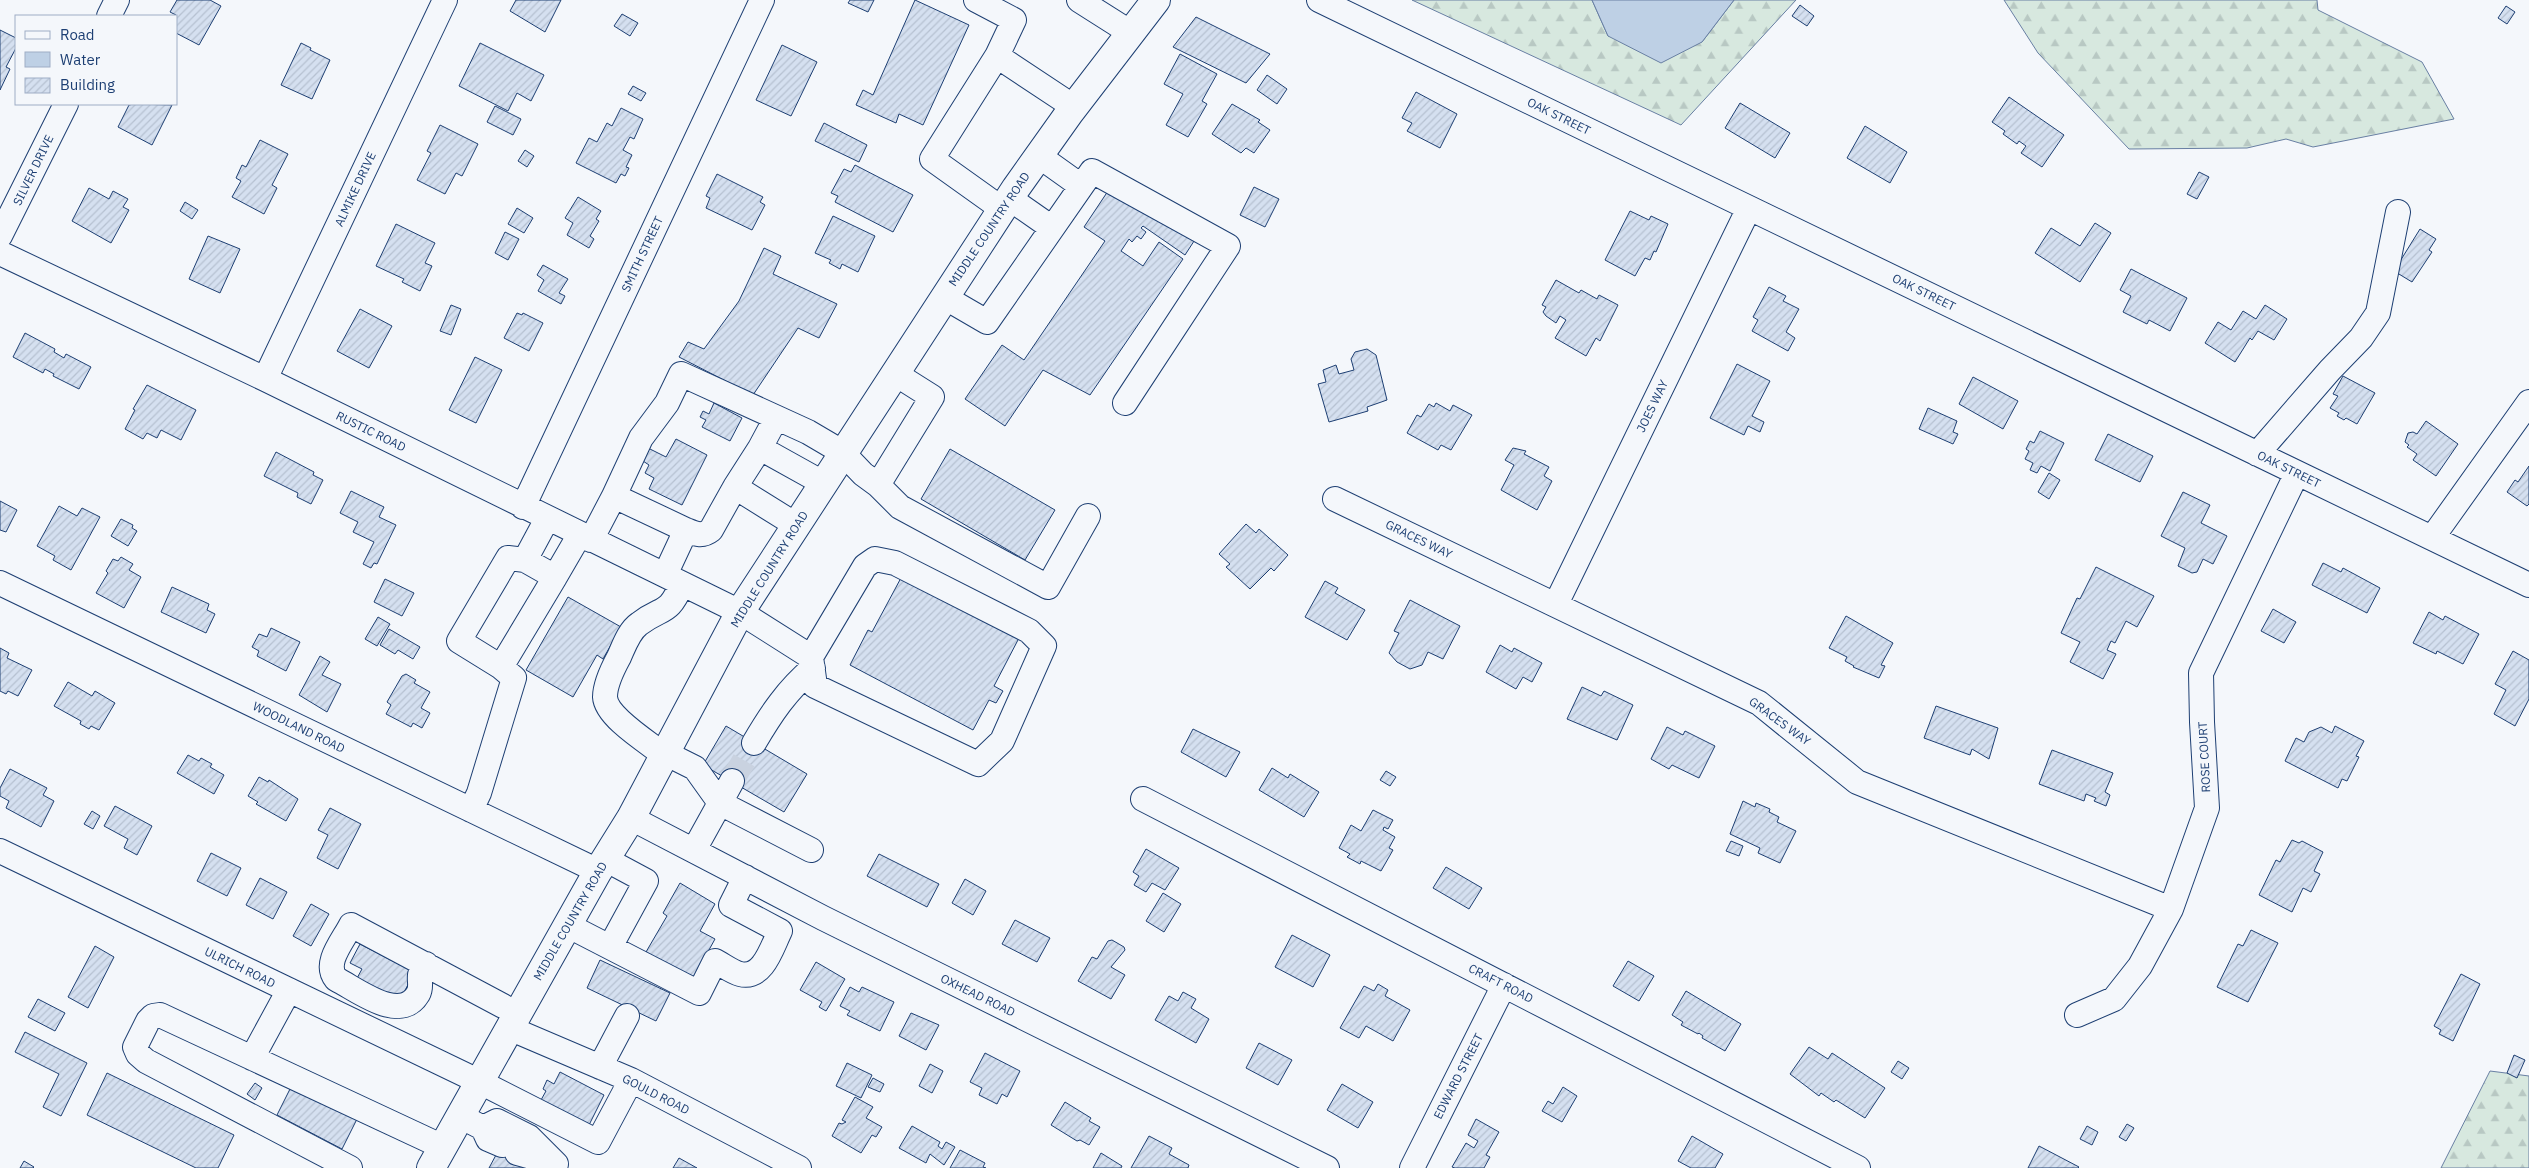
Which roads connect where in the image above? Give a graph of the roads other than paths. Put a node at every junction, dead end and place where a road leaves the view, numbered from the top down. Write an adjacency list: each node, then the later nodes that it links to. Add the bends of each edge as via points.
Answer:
1 (117, 0): 8 (street)
2 (445, 0): 23 (street, ALMIKE DRIVE)
3 (762, 0): 36 (street, SMITH STREET)
4 (976, 0): 10 (street, via 1014,20)
5 (1079, 0): 9 (street)
6 (1156, 0): 9 (main road, MIDDLE COUNTRY ROAD)
7 (1333, 3): 16 (street, OAK STREET)
8 (110, 15)
9 (1131, 33): 12 (main road, MIDDLE COUNTRY ROAD)
10 (997, 56): 12 (street); 15 (street, via 932,159)
11 (66, 105): 19 (street, SILVER DRIVE)
12 (1074, 107): 13 (main road, MIDDLE COUNTRY ROAD)
13 (1039, 156): 14 (street); 15 (main road, MIDDLE COUNTRY ROAD)
14 (1081, 186): 18 (street); 25 (street, via 1092,170 1228,246)
15 (1005, 203): 18 (street); 21 (main road, MIDDLE COUNTRY ROAD)
16 (1749, 208): 29 (street, OAK STREET); 48 (street, JOES WAY)
17 (2398, 212): 29 (street, via 2378,312 2361,338)
18 (1052, 228): 21 (street, via 987,322)
19 (0, 236)
20 (0, 254): 23 (street, RUSTIC ROAD)
21 (944, 297): 22 (main road, MIDDLE COUNTRY ROAD)
22 (894, 373): 28 (main road, MIDDLE COUNTRY ROAD); 32 (street, via 932,397)
23 (265, 379): 36 (street, RUSTIC ROAD)
24 (2529, 402): 42 (street)
25 (1125, 403)
26 (776, 418): 27 (street); 28 (street); 34 (street, via 681,374 667,403 641,438)
27 (760, 448): 31 (street); 33 (street)
28 (842, 452): 31 (main road, MIDDLE COUNTRY ROAD); 32 (street)
29 (2257, 454): 30 (street, OAK STREET)
30 (2298, 473): 42 (street, OAK STREET); 65 (street, ROSE COURT, via 2201,673 2207,808)
31 (823, 482): 39 (main road, MIDDLE COUNTRY ROAD)
32 (878, 485): 37 (street, via 900,507 1048,587)
33 (735, 487): 39 (street); 40 (street, via 711,530 698,535)
34 (614, 496): 40 (street); 41 (street)
35 (1335, 499): 48 (street, GRACES WAY)
36 (523, 507): 38 (street, RUSTIC ROAD)
37 (1088, 516)
38 (547, 519): 41 (street, RUSTIC ROAD); 43 (street)
39 (796, 525): 49 (main road, MIDDLE COUNTRY ROAD)
40 (686, 530): 45 (street)
41 (585, 537): 44 (street); 45 (street, RUSTIC ROAD)
42 (2432, 538): 47 (street, OAK STREET)
43 (525, 560): 44 (street); 51 (street, via 508,558 460,641)
44 (555, 577): 51 (street)
45 (673, 580): 49 (street, RUSTIC ROAD); 53 (street, via 671,606 638,624 631,632 607,684 605,697 608,707 626,726)
46 (0, 583): 57 (street, WOODLAND ROAD)
47 (2529, 585)
48 (1556, 604): 65 (street, GRACES WAY, via 1759,702 1858,782)
49 (740, 612): 50 (street, RUSTIC ROAD); 53 (main road, MIDDLE COUNTRY ROAD)
50 (812, 663): 50 (street, via 815,686 978,764 1002,741 1044,646 1021,627 895,563 875,559 865,566); 52 (street, via 772,712)
51 (502, 667): 57 (street, via 514,678)
52 (754, 743)
53 (665, 754): 56 (street, via 695,768); 58 (main road, MIDDLE COUNTRY ROAD)
54 (732, 782): 56 (street)
55 (1143, 799): 70 (street, CRAFT ROAD)
56 (720, 803): 59 (street); 60 (street)
57 (471, 810): 62 (street, WOODLAND ROAD)
58 (631, 818): 59 (street, OXHEAD ROAD); 62 (main road, MIDDLE COUNTRY ROAD)
59 (694, 850): 63 (street, OXHEAD ROAD)
60 (811, 850)
61 (0, 851): 71 (street, ULRICH ROAD)
62 (602, 865): 66 (main road, MIDDLE COUNTRY ROAD); 68 (street, WOODLAND ROAD, via 646,881)
63 (745, 877): 64 (street, OXHEAD ROAD); 67 (street, via 731,904)
64 (795, 903): 67 (street); 84 (street, OXHEAD ROAD)
65 (2171, 909): 72 (street, ROSE COURT, via 2140,966 2114,999)
66 (567, 925): 68 (street); 74 (main road, MIDDLE COUNTRY ROAD)
67 (780, 931): 68 (street, via 761,969 750,975 740,974 715,961 699,992)
68 (610, 947)
69 (426, 964): 74 (street, GOULD ROAD)
70 (1504, 984): 85 (street, EDWARD STREET); 86 (street, CRAFT ROAD)
71 (289, 990): 75 (street); 78 (street, ULRICH ROAD)
72 (2077, 1015)
73 (627, 1016): 76 (street)
74 (506, 1017): 76 (street, GOULD ROAD); 78 (main road, MIDDLE COUNTRY ROAD)
75 (252, 1058): 80 (street); 82 (street, via 160,1015 148,1021 135,1047 146,1061)
76 (600, 1067): 77 (street, GOULD ROAD)
77 (631, 1080): 78 (street, ULRICH ROAD, via 598,1142); 83 (street, GOULD ROAD)
78 (480, 1082): 79 (main road, MIDDLE COUNTRY ROAD)
79 (472, 1122): 80 (main road, MIDDLE COUNTRY ROAD); 81 (street, via 488,1139); 81 (street, via 497,1121 529,1137)
80 (437, 1158)
81 (560, 1166)
82 (350, 1168)
83 (799, 1168)
84 (1327, 1168)
85 (1412, 1168)
86 (1858, 1168)

